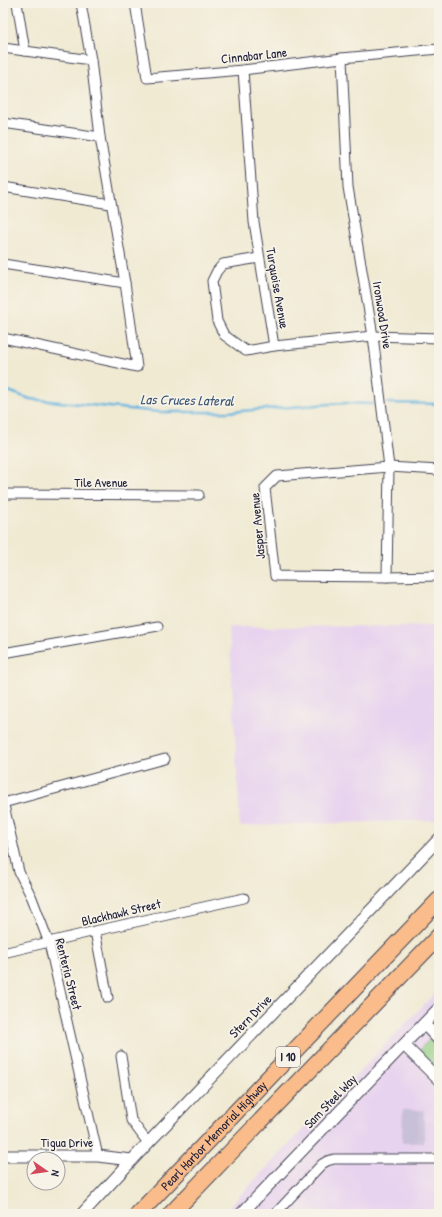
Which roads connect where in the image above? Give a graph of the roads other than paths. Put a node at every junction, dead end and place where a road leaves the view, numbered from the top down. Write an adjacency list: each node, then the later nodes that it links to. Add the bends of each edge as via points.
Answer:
1 (17, 3): 6 (street)
2 (81, 3): 8 (street)
3 (135, 3): 9 (street, Cinnabar Lane, via 147,78)
4 (3, 48): 6 (street)
5 (439, 49): 7 (street, Cinnabar Lane)
6 (26, 51): 8 (street)
7 (342, 58): 9 (street, Cinnabar Lane); 17 (street, Ironwood Drive, via 348,187)
8 (91, 60): 11 (street)
9 (243, 70): 14 (street, Turquoise Avenue, via 251,194)
10 (3, 123): 11 (street)
11 (100, 136): 13 (street)
12 (3, 187): 13 (street)
13 (111, 204): 16 (street)
14 (259, 258): 20 (street, Turquoise Avenue); 20 (street, via 223,264 217,271 212,281 217,321 224,335 246,351)
15 (3, 264): 16 (street)
16 (125, 283): 18 (street, via 137,367)
17 (373, 336): 19 (street, Turquoise Avenue); 20 (street, Turquoise Avenue); 21 (street, Ironwood Drive)
18 (3, 338)
19 (439, 338)
20 (274, 346)
21 (389, 467): 22 (street, Jasper Avenue); 26 (street, Ironwood Drive); 26 (street, Jasper Avenue, via 277,476 265,488 275,576)
22 (439, 470)
23 (3, 494): 24 (street, Tile Avenue)
24 (199, 495)
25 (439, 576): 26 (street, Jasper Avenue)
26 (387, 577)
27 (158, 626): 28 (street)
28 (3, 653)
29 (166, 759): 30 (street)
30 (3, 802): 36 (street, Renteria Street, via 19,872)
31 (439, 839): 45 (street, Stern Drive)
32 (244, 898): 34 (street, Blackhawk Street)
33 (439, 900): 51 (highway, Pearl Harbor Memorial Highway / I 10)
34 (95, 931): 36 (street, Blackhawk Street); 38 (street)
35 (439, 936): 52 (highway, Pearl Harbor Memorial Highway / I 10)
36 (49, 943): 37 (street, Blackhawk Street); 47 (street, Renteria Street)
37 (3, 953)
38 (108, 998)
39 (439, 1008): 40 (street, Sam Steel Way)
40 (424, 1024): 41 (street); 42 (street, Sam Steel Way)
41 (439, 1040)
42 (404, 1045): 44 (street); 53 (street, Sam Steel Way)
43 (121, 1056): 45 (street, via 131,1120)
44 (439, 1080)
45 (148, 1143): 49 (street, Stern Drive)
46 (3, 1156): 47 (street, Tigua Drive)
47 (98, 1156): 49 (street, Tigua Drive)
48 (439, 1159): 54 (street, via 327,1161)
49 (131, 1160): 50 (street, Stern Drive)
50 (82, 1214)
51 (138, 1214)
52 (171, 1214)
53 (241, 1214)
54 (275, 1214)

